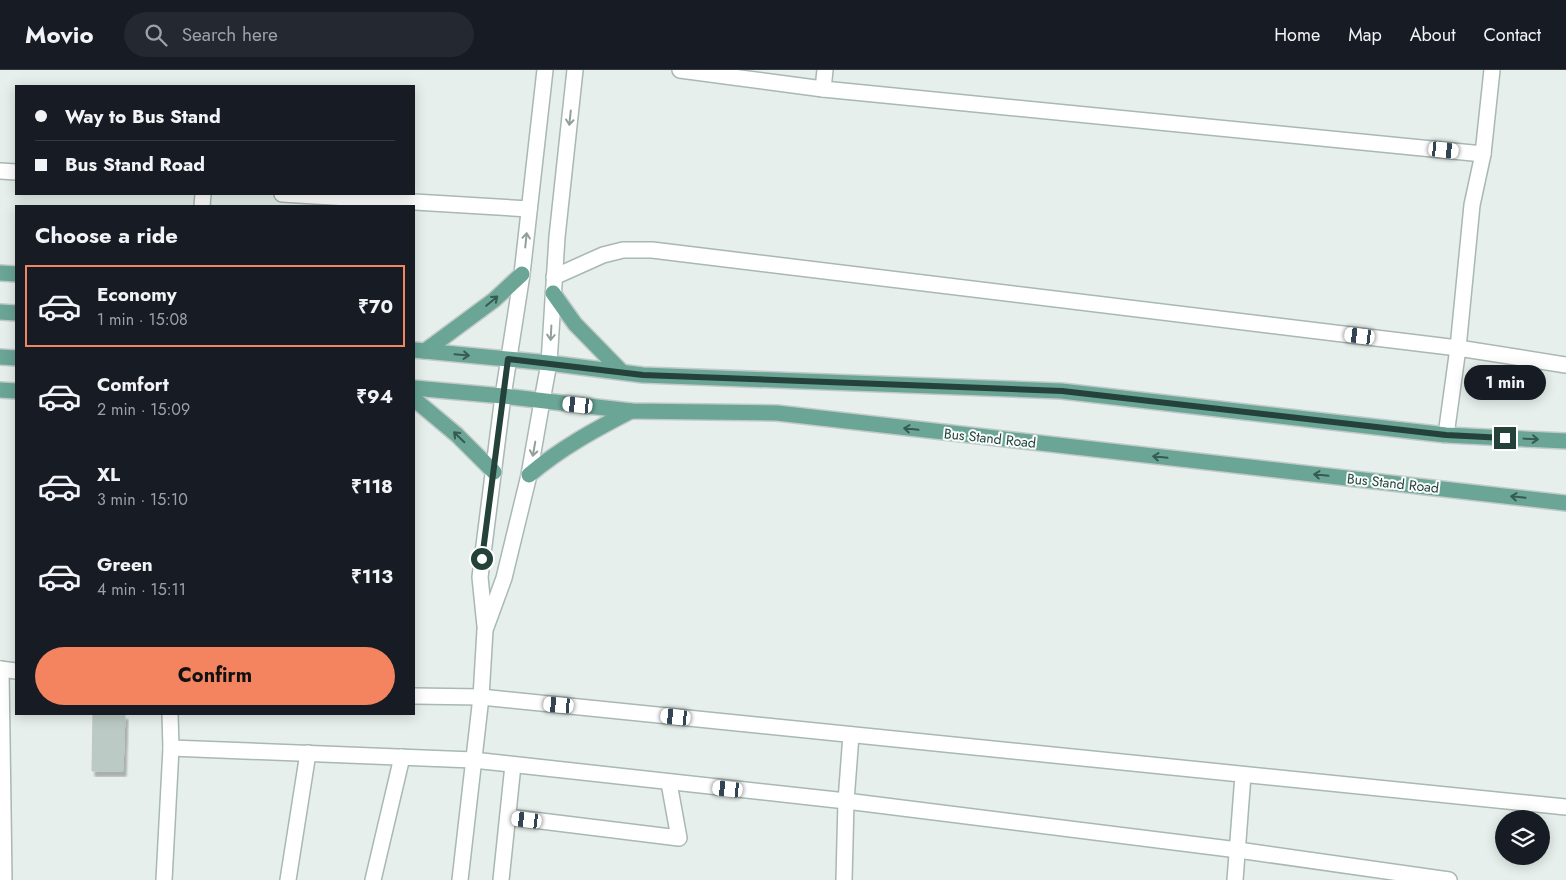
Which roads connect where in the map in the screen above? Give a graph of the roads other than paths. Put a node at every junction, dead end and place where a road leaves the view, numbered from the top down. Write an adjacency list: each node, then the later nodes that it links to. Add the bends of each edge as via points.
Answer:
1 (545, 70): 11 (street)
2 (575, 70): 15 (street, one-way to 15)
3 (680, 70): 6 (street)
4 (825, 70): 6 (street)
5 (1492, 70): 7 (street)
6 (823, 89): 7 (street)
7 (1483, 154): 18 (street, via 1472,205)
8 (0, 171): 9 (street)
9 (15, 172)
10 (298, 195): 11 (street)
11 (529, 209): 14 (street, one-way to 11)
12 (0, 273): 13 (main road)
13 (15, 274)
14 (522, 274): 19 (main road, one-way to 14, via 494,300); 22 (street)
15 (553, 285): 18 (street, via 603,255 623,250 652,250); 23 (street, one-way to 23); 25 (main road, via 575,324)
16 (0, 312): 17 (main road)
17 (15, 313)
18 (1458, 348): 24 (street); 33 (street)
19 (419, 351): 22 (main road, one-way to 22)
20 (0, 357): 21 (main road)
21 (15, 358)
22 (508, 359): 23 (main road); 29 (street)
23 (549, 363): 25 (main road); 31 (street)
24 (1566, 365)
25 (622, 372): 33 (main road, via 1062,391)
26 (415, 388): 29 (main road, Bus Stand Road)
27 (0, 390): 28 (main road)
28 (15, 391)
29 (503, 396): 31 (main road, Bus Stand Road); 35 (street)
30 (415, 401): 35 (main road, one-way to 30, via 457,435)
31 (542, 401): 32 (main road, Bus Stand Road); 36 (street, one-way to 36)
32 (631, 411): 36 (main road, via 585,434); 37 (main road, Bus Stand Road, one-way to 32, via 777,414)
33 (1446, 435): 34 (main road, one-way to 34)
34 (1566, 441)
35 (494, 472): 38 (street, via 480,577)
36 (529, 475): 38 (street, via 504,578)
37 (1566, 503)
38 (485, 630): 41 (street)
39 (6, 670): 55 (street)
40 (415, 696): 41 (street)
41 (481, 697): 43 (street); 47 (street)
42 (170, 715): 44 (street)
43 (851, 735): 49 (street); 51 (street)
44 (171, 748): 45 (street); 56 (street)
45 (308, 753): 46 (street); 57 (street)
46 (402, 757): 47 (street); 58 (street)
47 (473, 760): 48 (street); 59 (street)
48 (514, 765): 50 (street); 53 (street)
49 (1243, 775): 52 (street); 54 (street)
50 (669, 783): 51 (street); 53 (street, via 679,838)
51 (846, 801): 54 (street); 61 (street)
52 (1566, 807)
53 (508, 817): 60 (street)
54 (1238, 850): 62 (street); 63 (street)
55 (4, 880)
56 (164, 880)
57 (288, 880)
58 (373, 880)
59 (460, 880)
60 (501, 880)
61 (844, 880)
62 (1235, 880)
63 (1449, 880)

